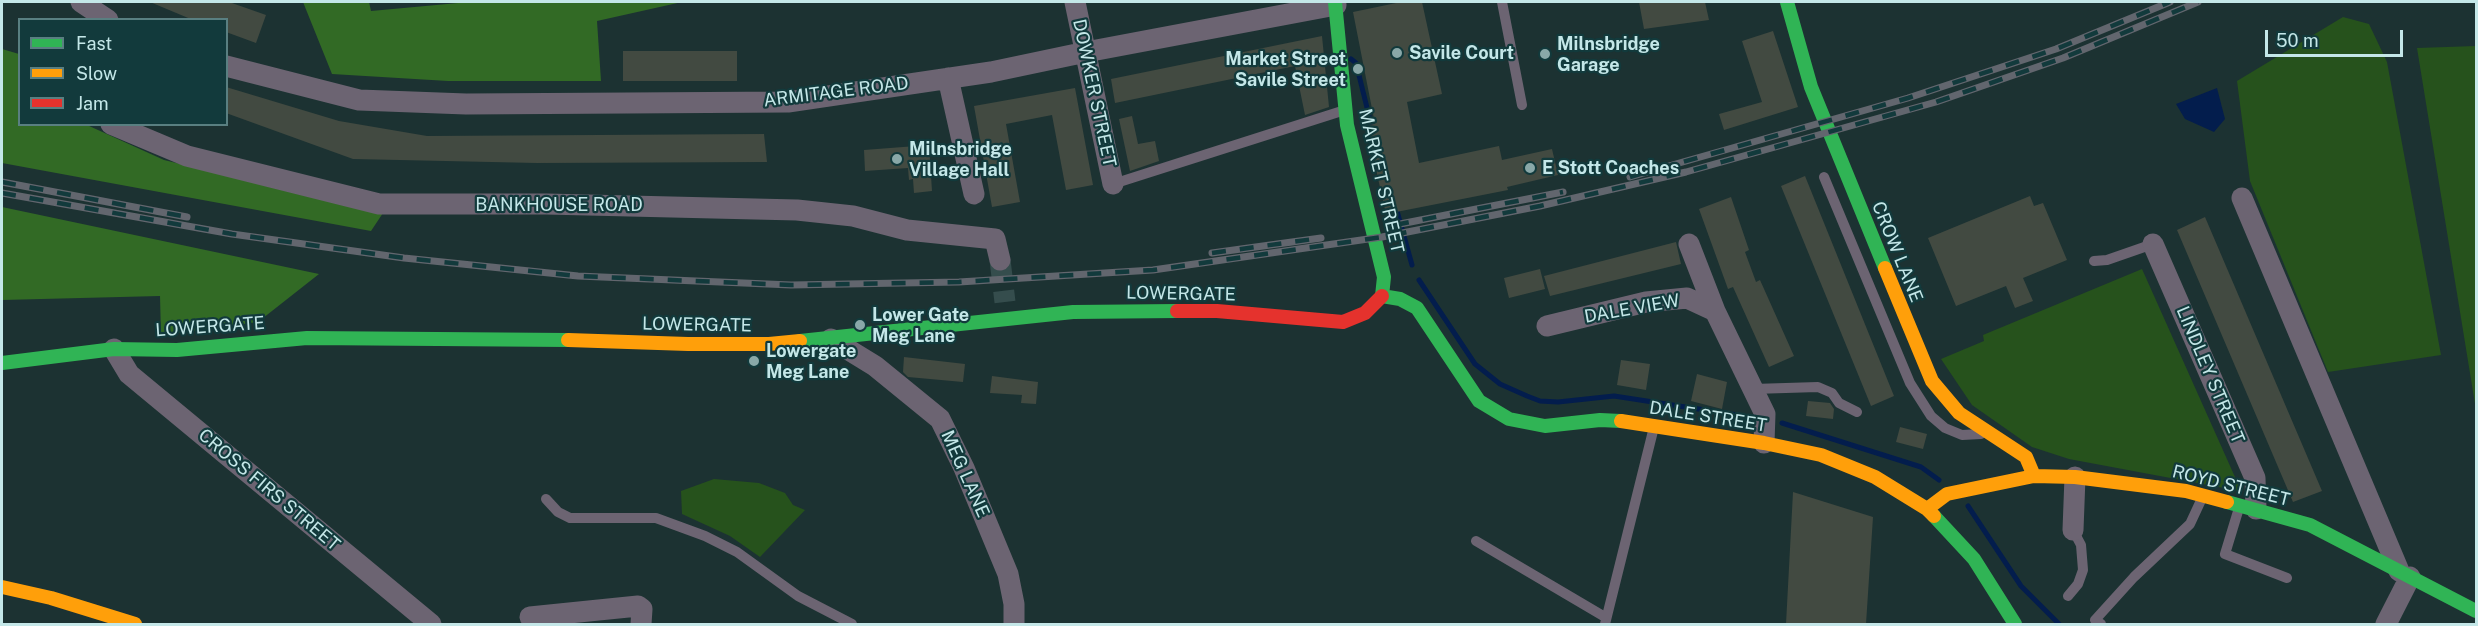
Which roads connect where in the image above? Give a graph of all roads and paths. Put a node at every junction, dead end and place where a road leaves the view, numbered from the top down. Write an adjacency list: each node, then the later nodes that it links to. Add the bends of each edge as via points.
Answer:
1 (1075, 2): 7 (street, DOWKER STREET)
2 (1502, 2): 10 (lane)
3 (1787, 2): 30 (street, CROW LANE, via 1811,87 1932,381 1959,413)
4 (1339, 4): 7 (street, ARMITAGE ROAD); 11 (street, MARKET STREET)
5 (84, 10): 6 (street)
6 (103, 18)
7 (1086, 52): 9 (street, ARMITAGE ROAD); 14 (street, DOWKER STREET)
8 (228, 67): 9 (street, ARMITAGE ROAD, via 359,100 466,104 788,102)
9 (948, 78): 15 (street)
10 (1522, 105)
11 (1345, 110): 14 (lane); 21 (street, MARKET STREET, via 1384,277)
12 (116, 126): 19 (street, BANKHOUSE ROAD, via 187,156 378,204 797,210 853,216 907,230 995,239)
13 (1824, 177): 30 (lane, via 1910,382 1931,416 1962,435)
14 (1113, 184)
15 (974, 194)
16 (2242, 198): 40 (street)
17 (1689, 244): 22 (street)
18 (2153, 244): 20 (lane); 36 (street, LINDLEY STREET, via 2255,478)
19 (1000, 260)
20 (2094, 261)
21 (1382, 296): 24 (street, LOWERGATE, via 1365,313 1343,322 1217,311 1006,310); 29 (street, DALE STREET, via 1417,308 1479,402 1491,411 1526,424 1545,426 1600,420)
22 (1715, 311): 23 (street, DALE VIEW, via 1687,298 1646,303); 27 (street)
23 (1547, 326)
24 (831, 339): 25 (street, LOWERGATE, via 688,344 498,338 307,338 177,350); 51 (street, MEG LANE, via 875,366 940,418 1008,574)
25 (114, 349): 26 (street, LOWERGATE); 48 (street, CROSS FIRS STREET, via 129,374)
26 (2, 363)
27 (1753, 389): 28 (lane, via 1818,387); 31 (street, via 1765,414)
28 (1857, 412)
29 (1654, 426): 31 (street, DALE STREET); 46 (lane)
30 (1989, 433): 32 (street, CROW LANE, via 2026,457)
31 (1764, 443): 37 (street, DALE STREET, via 1821,456 1875,477)
32 (2034, 476): 33 (street, ROYD STREET); 37 (street, ROYD STREET, via 1947,494)
33 (2075, 477): 34 (street, ROYD STREET); 38 (street)
34 (2203, 495): 36 (street, ROYD STREET); 53 (lane, via 2190,524 2095,620)
35 (546, 500): 50 (lane, via 570,518 656,518 705,536 737,552 798,596)
36 (2248, 507): 40 (street, ROYD STREET, via 2310,525); 41 (lane, via 2224,554)
37 (1927, 509): 52 (street, DALE STREET, via 1974,559)
38 (2073, 530): 43 (lane, via 2081,545 2083,570)
39 (1476, 541): 46 (lane)
40 (2404, 574): 44 (street, ROYD STREET); 54 (street)
41 (2287, 578)
42 (2, 587): 47 (street)
43 (2068, 597)
44 (2476, 611)
45 (530, 617): 49 (street, via 638,606 642,609)
46 (1605, 621)
47 (135, 624)
48 (431, 624)
49 (641, 624)
50 (852, 624)
51 (1014, 624)
52 (2015, 624)
53 (2102, 624)
54 (2386, 624)

